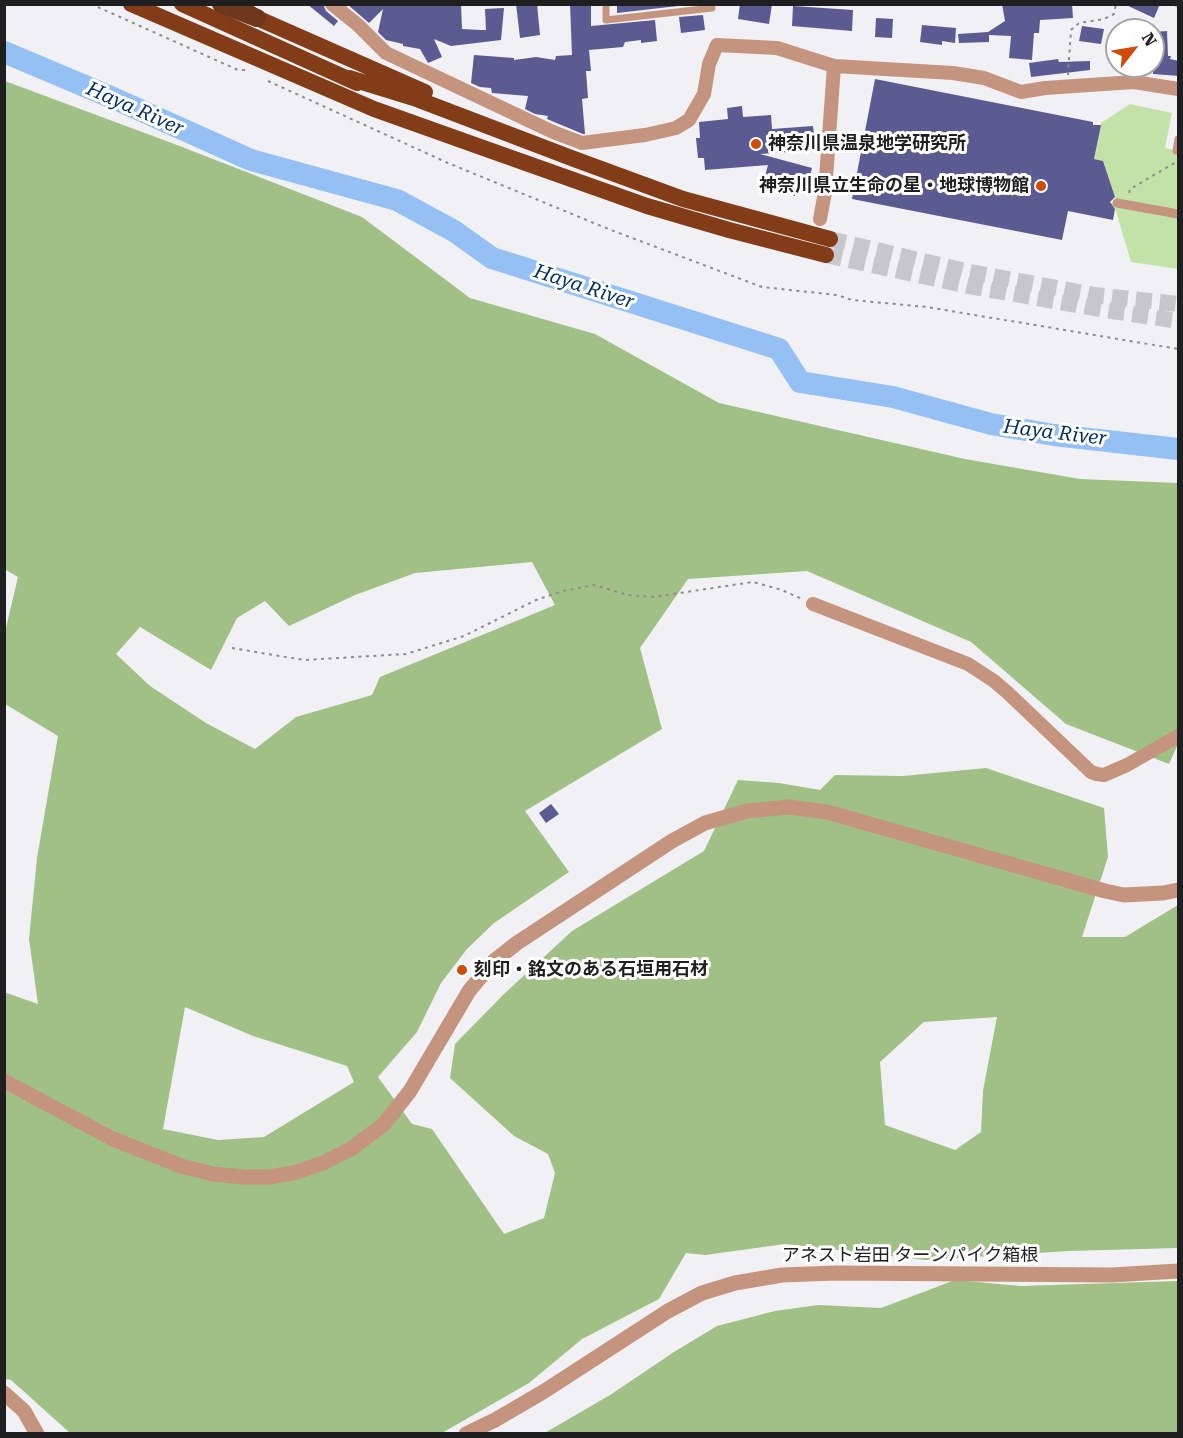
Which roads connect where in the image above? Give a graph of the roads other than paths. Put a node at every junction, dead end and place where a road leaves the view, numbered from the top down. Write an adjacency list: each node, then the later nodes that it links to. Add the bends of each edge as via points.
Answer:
1 (131, 4): 15 (highway, via 374,108)
2 (182, 4): 10 (highway)
3 (221, 4): 8 (highway)
4 (238, 4): 8 (highway)
5 (332, 4): 9 (street, via 386,53 582,143 645,135 676,128 689,120 704,94 717,45 777,48)
6 (606, 4): 7 (lane, via 606,20)
7 (712, 9)
8 (257, 18): 12 (highway)
9 (834, 66): 11 (street, via 953,73 984,78 1021,92 1134,82); 18 (street)
10 (349, 78): 12 (highway); 15 (highway, via 407,110)
11 (1179, 89)
12 (504, 132): 15 (highway, via 683,199 828,247 729,230)
13 (1179, 139): 14 (lane)
14 (1176, 151)
15 (549, 171)
16 (1121, 204): 17 (street)
17 (1179, 214)
18 (820, 219)
19 (813, 604): 20 (street, via 968,664 994,681 1097,774 1127,765)
20 (1179, 736)
21 (1179, 890): 22 (street, via 1124,895 826,812 789,807 747,811 705,823 672,841 494,961 468,991 410,1091 384,1124 351,1149 323,1163 268,1177 244,1177 181,1166 113,1139)
22 (4, 1081)
23 (1179, 1271): 26 (street, アネスト岩田 ターンパイク箱根, via 1112,1275 836,1273 782,1275 735,1283 702,1293 668,1311 543,1392)
24 (4, 1393): 25 (street, via 24,1411)
25 (37, 1434)
26 (466, 1434)

